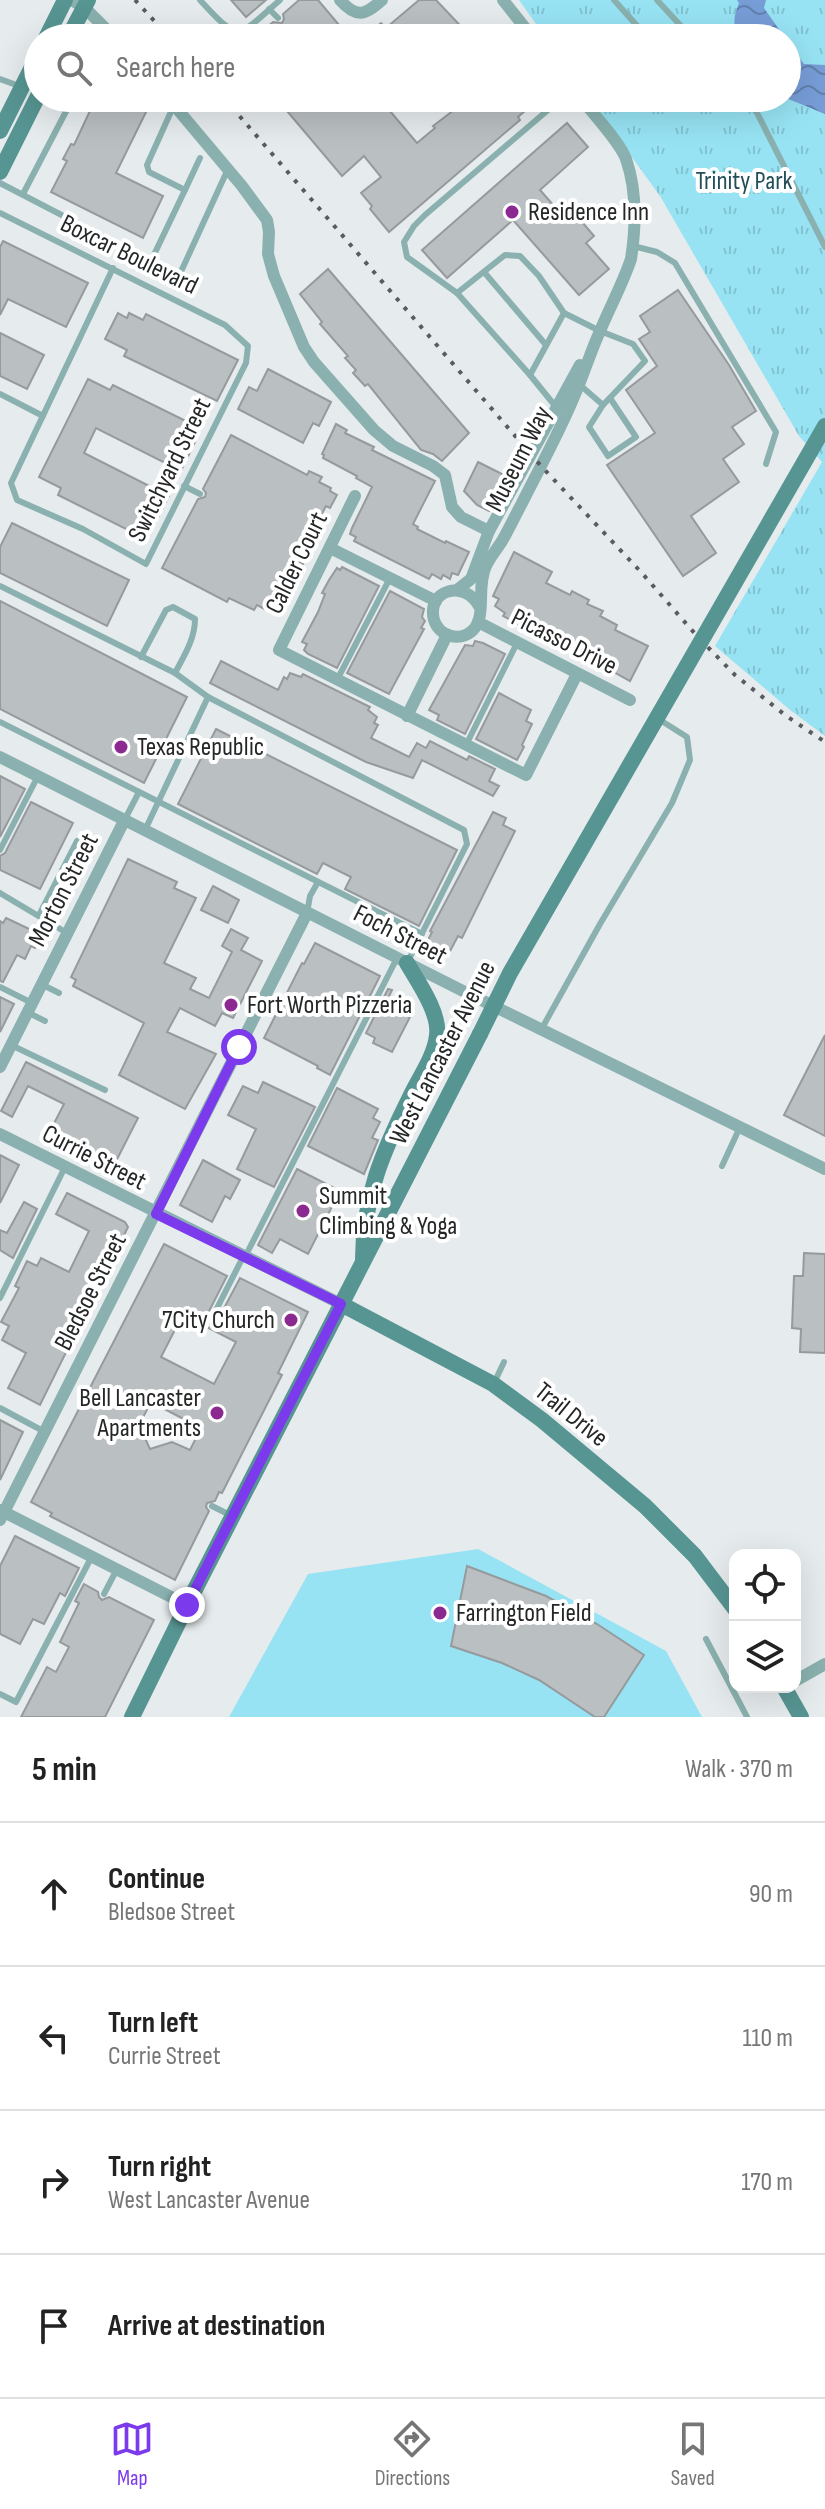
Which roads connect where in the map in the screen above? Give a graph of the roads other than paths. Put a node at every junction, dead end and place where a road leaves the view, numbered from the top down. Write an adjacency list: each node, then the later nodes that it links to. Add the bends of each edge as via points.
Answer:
1 (200, 0): 14 (lane)
2 (280, 0): 9 (lane)
3 (340, 0): 4 (street, via 358,13)
4 (382, 0)
5 (503, 0): 16 (street)
6 (614, 0): 17 (lane)
7 (657, 0): 18 (lane)
8 (77, 2): 11 (main road); 12 (main road); 13 (street)
9 (269, 9): 10 (lane); 15 (lane)
10 (278, 18)
11 (58, 24)
12 (72, 24)
13 (100, 24)
14 (222, 24)
15 (253, 24)
16 (522, 24)
17 (635, 24)
18 (679, 24)
19 (0, 79): 21 (lane)
20 (24, 83): 21 (main road)
21 (22, 87): 22 (main road)
22 (6, 104): 30 (main road)
23 (30, 112): 33 (main road)
24 (66, 112): 36 (lane)
25 (167, 112): 35 (lane, via 147,165 149,172)
26 (180, 112): 32 (street)
27 (546, 112): 43 (lane, via 425,215 404,242 407,257)
28 (591, 112): 38 (street, Museum Way, via 625,157 634,200)
29 (757, 112): 39 (lane)
30 (0, 131)
31 (200, 158): 35 (lane)
32 (228, 169): 40 (lane, via 179,276); 60 (street, via 267,220 274,276 314,362 374,430 445,475 452,507)
33 (0, 172)
34 (0, 183): 36 (lane)
35 (185, 190): 40 (lane)
36 (23, 194): 40 (lane)
37 (0, 213): 41 (lane, Boxcar Boulevard)
38 (633, 246): 45 (street, Museum Way); 56 (lane, via 675,263 776,432)
39 (825, 247)
40 (151, 261)
41 (113, 268): 46 (lane, Boxcar Boulevard); 54 (lane)
42 (484, 272): 43 (lane); 44 (lane, via 505,255 520,256); 47 (lane)
43 (457, 293): 48 (lane)
44 (564, 313): 45 (lane); 47 (lane)
45 (600, 331): 49 (street, Museum Way); 51 (lane, via 633,344 645,361); 53 (street, Museum Way)
46 (238, 335): 57 (lane, Switchyard Street, via 248,346 246,363)
47 (546, 345): 48 (lane)
48 (530, 375): 53 (lane)
49 (579, 385): 52 (lane); 66 (street, Museum Way, via 485,567)
50 (0, 394): 54 (lane)
51 (610, 398): 52 (lane); 52 (lane, via 636,437 608,456 589,427)
52 (603, 405)
53 (556, 407): 60 (street, Museum Way)
54 (43, 416): 57 (lane, Switchyard Street, via 11,483 17,500 146,564)
55 (825, 426): 77 (main road, West Lancaster Avenue, bridge)
56 (766, 464)
57 (184, 486): 58 (lane)
58 (200, 494)
59 (355, 496): 61 (street, Calder Court)
60 (489, 531): 64 (street, Museum Way, via 471,579)
61 (330, 548): 62 (street); 73 (street, Calder Court, via 279,650)
62 (390, 578): 65 (street); 73 (lane)
63 (0, 586): 70 (lane)
64 (457, 590): 65 (street); 66 (street, via 469,593)
65 (436, 601): 68 (street, via 435,622)
66 (479, 606): 67 (street)
67 (478, 622): 68 (street, via 465,636); 69 (street, Picasso Drive)
68 (447, 635): 76 (street)
69 (517, 643): 72 (street, Picasso Drive); 79 (lane)
70 (141, 657): 71 (lane); 71 (lane, via 166,610 173,607 195,619)
71 (175, 673): 74 (lane)
72 (577, 674): 75 (street, Picasso Drive); 79 (street, via 526,775)
73 (337, 680): 76 (street)
74 (208, 697): 83 (lane); 93 (lane, via 464,830 467,844)
75 (630, 700)
76 (407, 716): 79 (street)
77 (657, 718): 100 (lane, via 687,737 690,760 672,803); 111 (main road, West Lancaster Avenue, bridge, via 510,973)
78 (0, 722): 82 (lane)
79 (466, 745)
80 (0, 757): 81 (street, Foch Street)
81 (38, 776): 84 (street, Foch Street); 87 (lane)
82 (139, 792): 83 (lane); 84 (lane)
83 (159, 802): 85 (lane); 88 (lane)
84 (125, 819): 85 (street, Foch Street); 92 (street, Morton Street)
85 (145, 830): 90 (street, Foch Street)
86 (77, 841): 91 (lane)
87 (0, 850)
88 (318, 882): 90 (lane); 93 (lane)
89 (0, 893): 91 (lane)
90 (307, 913): 94 (street, Foch Street); 109 (street, Bledsoe Street)
91 (39, 915): 92 (lane)
92 (67, 933): 95 (street, Morton Street)
93 (422, 934): 94 (lane)
94 (402, 960): 100 (street, Foch Street); 110 (lane); 111 (main road, via 431,1005 438,1033 375,1175 363,1227)
95 (41, 984): 97 (lane); 98 (street, Morton Street)
96 (0, 987): 98 (lane)
97 (59, 993)
98 (30, 1007): 99 (lane); 101 (street, Morton Street)
99 (45, 1021)
100 (541, 1030): 104 (street, Foch Street)
101 (11, 1045): 102 (street, Morton Street); 103 (lane)
102 (0, 1067)
103 (105, 1090)
104 (740, 1127): 106 (lane); 108 (street, Foch Street)
105 (0, 1134): 107 (street, Currie Street)
106 (722, 1166)
107 (65, 1167): 109 (street, Currie Street); 112 (lane)
108 (825, 1169)
109 (156, 1214): 110 (street, Currie Street); 118 (street, Bledsoe Street)
110 (244, 1257): 113 (street, Currie Street); 114 (lane)
111 (363, 1263): 113 (main road, West Lancaster Avenue)
112 (0, 1298)
113 (341, 1304): 116 (main road, Trail Drive); 121 (main road, West Lancaster Avenue)
114 (210, 1322)
115 (504, 1362): 116 (lane)
116 (493, 1384): 125 (main road, Trail Drive, via 645,1506 695,1556)
117 (0, 1408): 118 (lane)
118 (45, 1432): 120 (street, Bledsoe Street)
119 (212, 1506): 121 (lane)
120 (1, 1514): 122 (street)
121 (232, 1516): 126 (main road, West Lancaster Avenue)
122 (92, 1556): 123 (street); 131 (lane, via 16,1702)
123 (117, 1569): 124 (lane); 126 (street)
124 (104, 1594)
125 (729, 1601)
126 (187, 1605): 132 (main road, West Lancaster Avenue)
127 (706, 1639): 133 (lane)
128 (825, 1664): 129 (street)
129 (801, 1678)
130 (788, 1693): 134 (main road)
131 (0, 1694)
132 (132, 1717)
133 (747, 1717)
134 (801, 1717)

